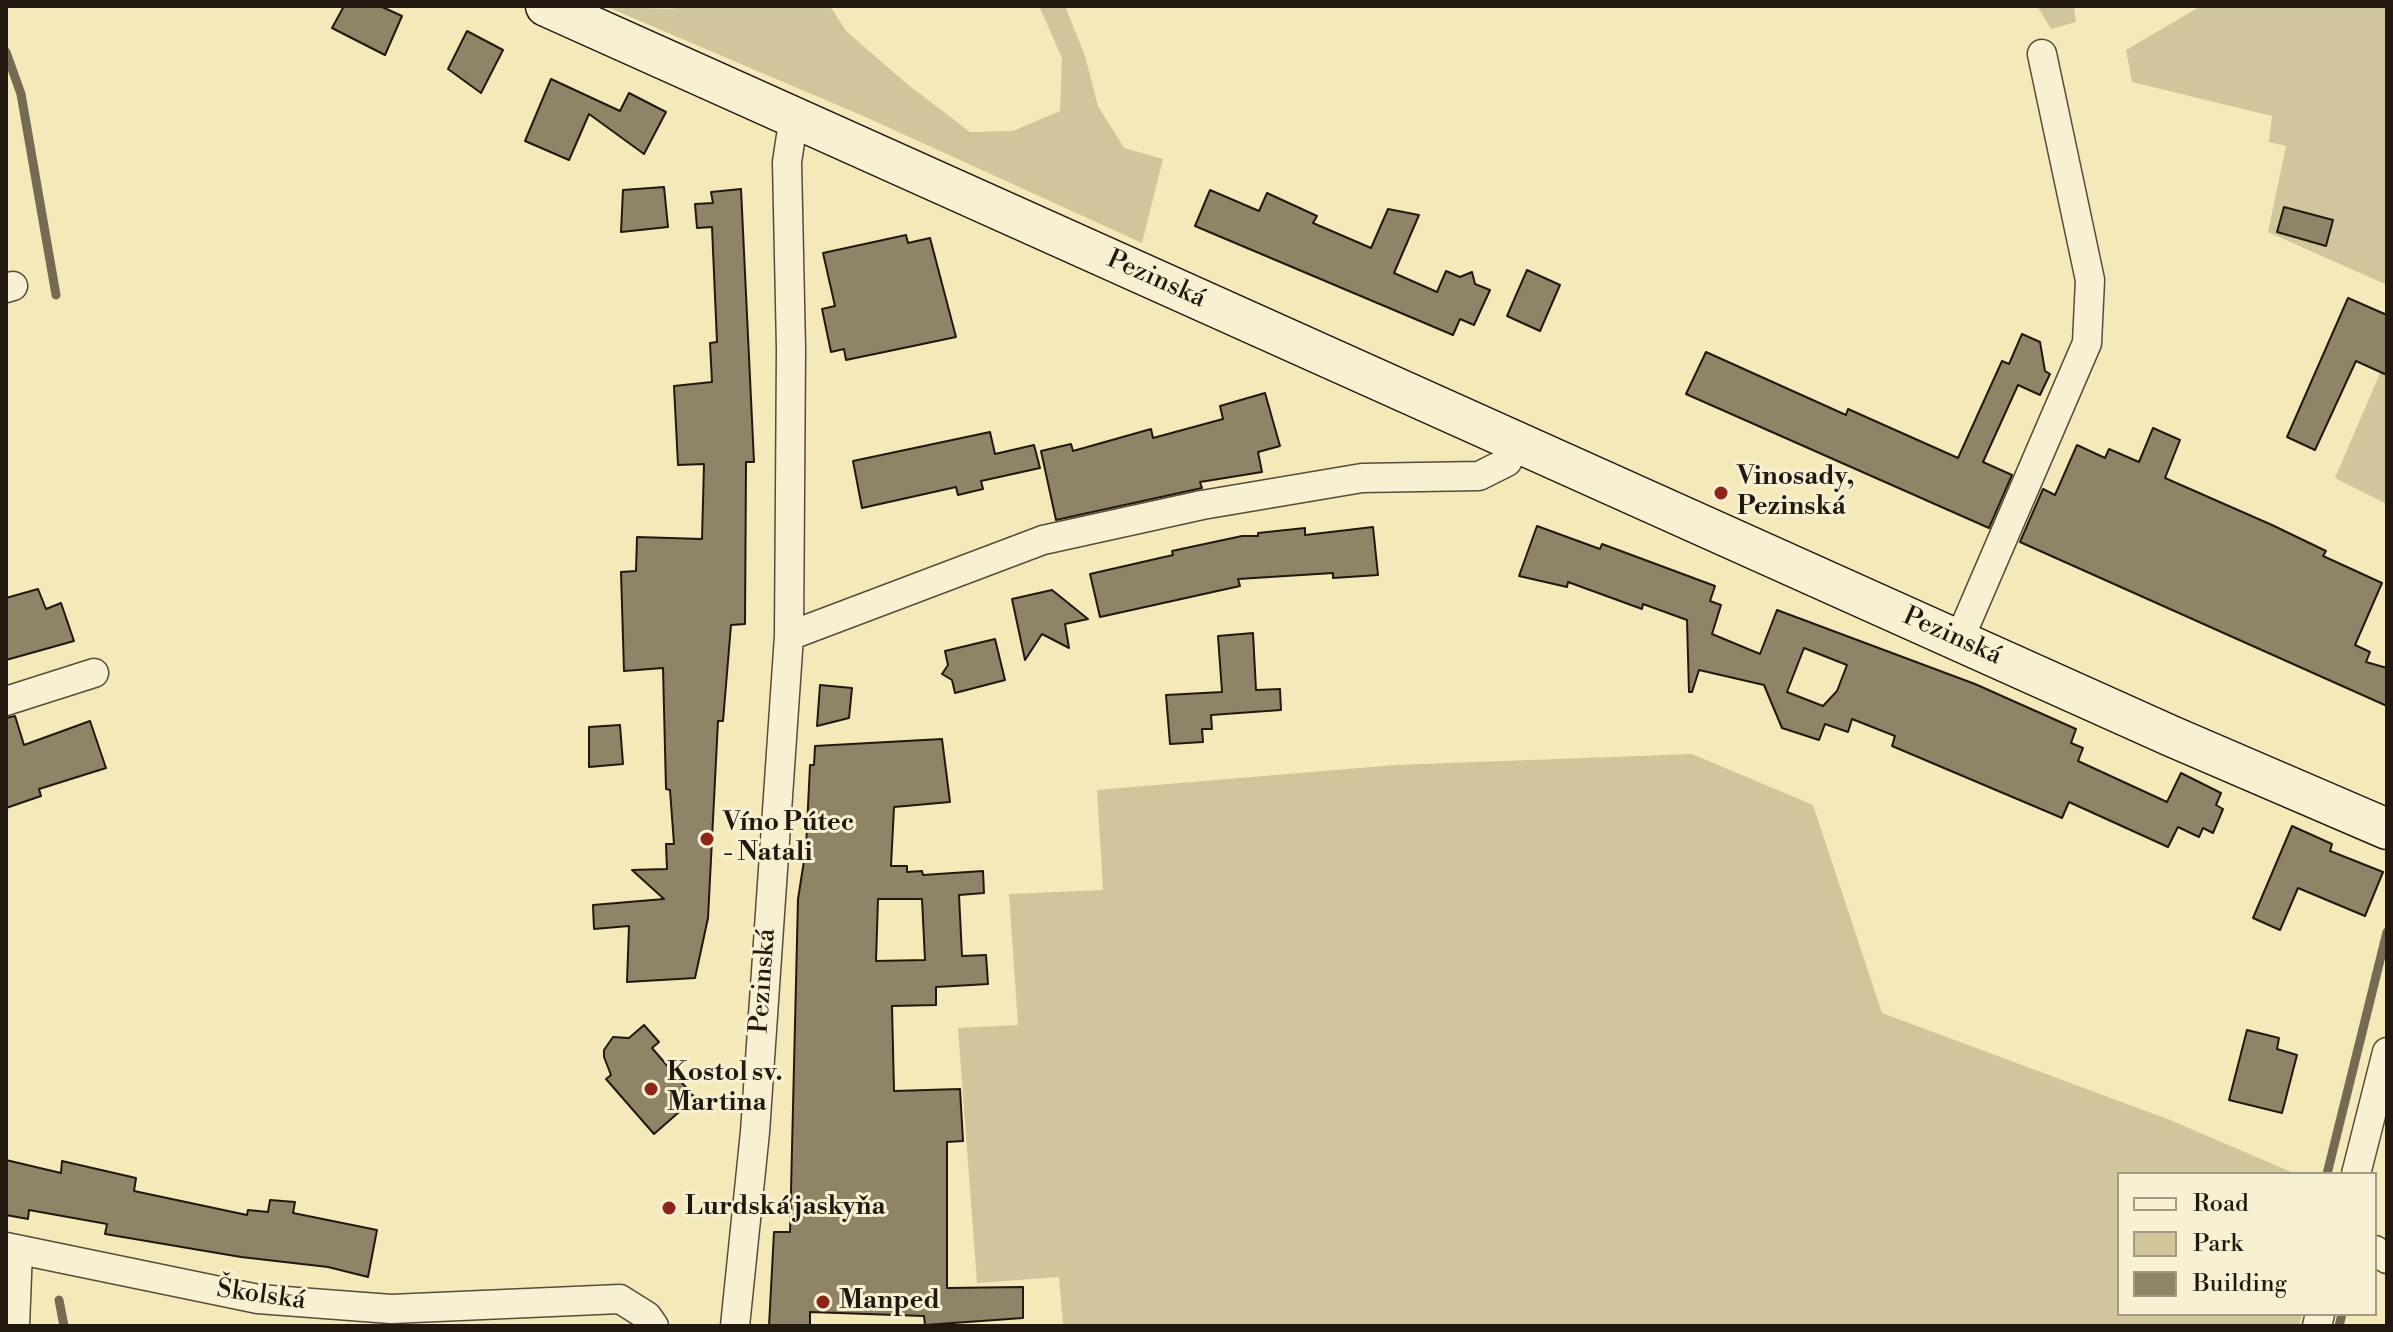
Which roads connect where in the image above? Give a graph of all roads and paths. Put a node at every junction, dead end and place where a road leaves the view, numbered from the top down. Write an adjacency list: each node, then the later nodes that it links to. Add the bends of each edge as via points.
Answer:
1 (546, 6): 3 (main road, Pezinská)
2 (2042, 54): 6 (street, via 2090,280 2087,343)
3 (794, 116): 4 (main road, Pezinská); 5 (street, Pezinská, via 787,162)
4 (1518, 442): 5 (street, via 1507,462 1479,476 1362,478 1202,505 1043,540); 6 (main road, Pezinská)
5 (789, 636): 15 (street, Pezinská, via 755,1132)
6 (1959, 640): 9 (main road, Pezinská)
7 (94, 673): 8 (street)
8 (6, 701)
9 (2387, 829)
10 (2387, 1052): 11 (street)
11 (2357, 1172)
12 (12, 1248): 13 (street); 14 (street, Školská, via 273,1300 391,1309 620,1299)
13 (15, 1326)
14 (654, 1326)
15 (735, 1326)

